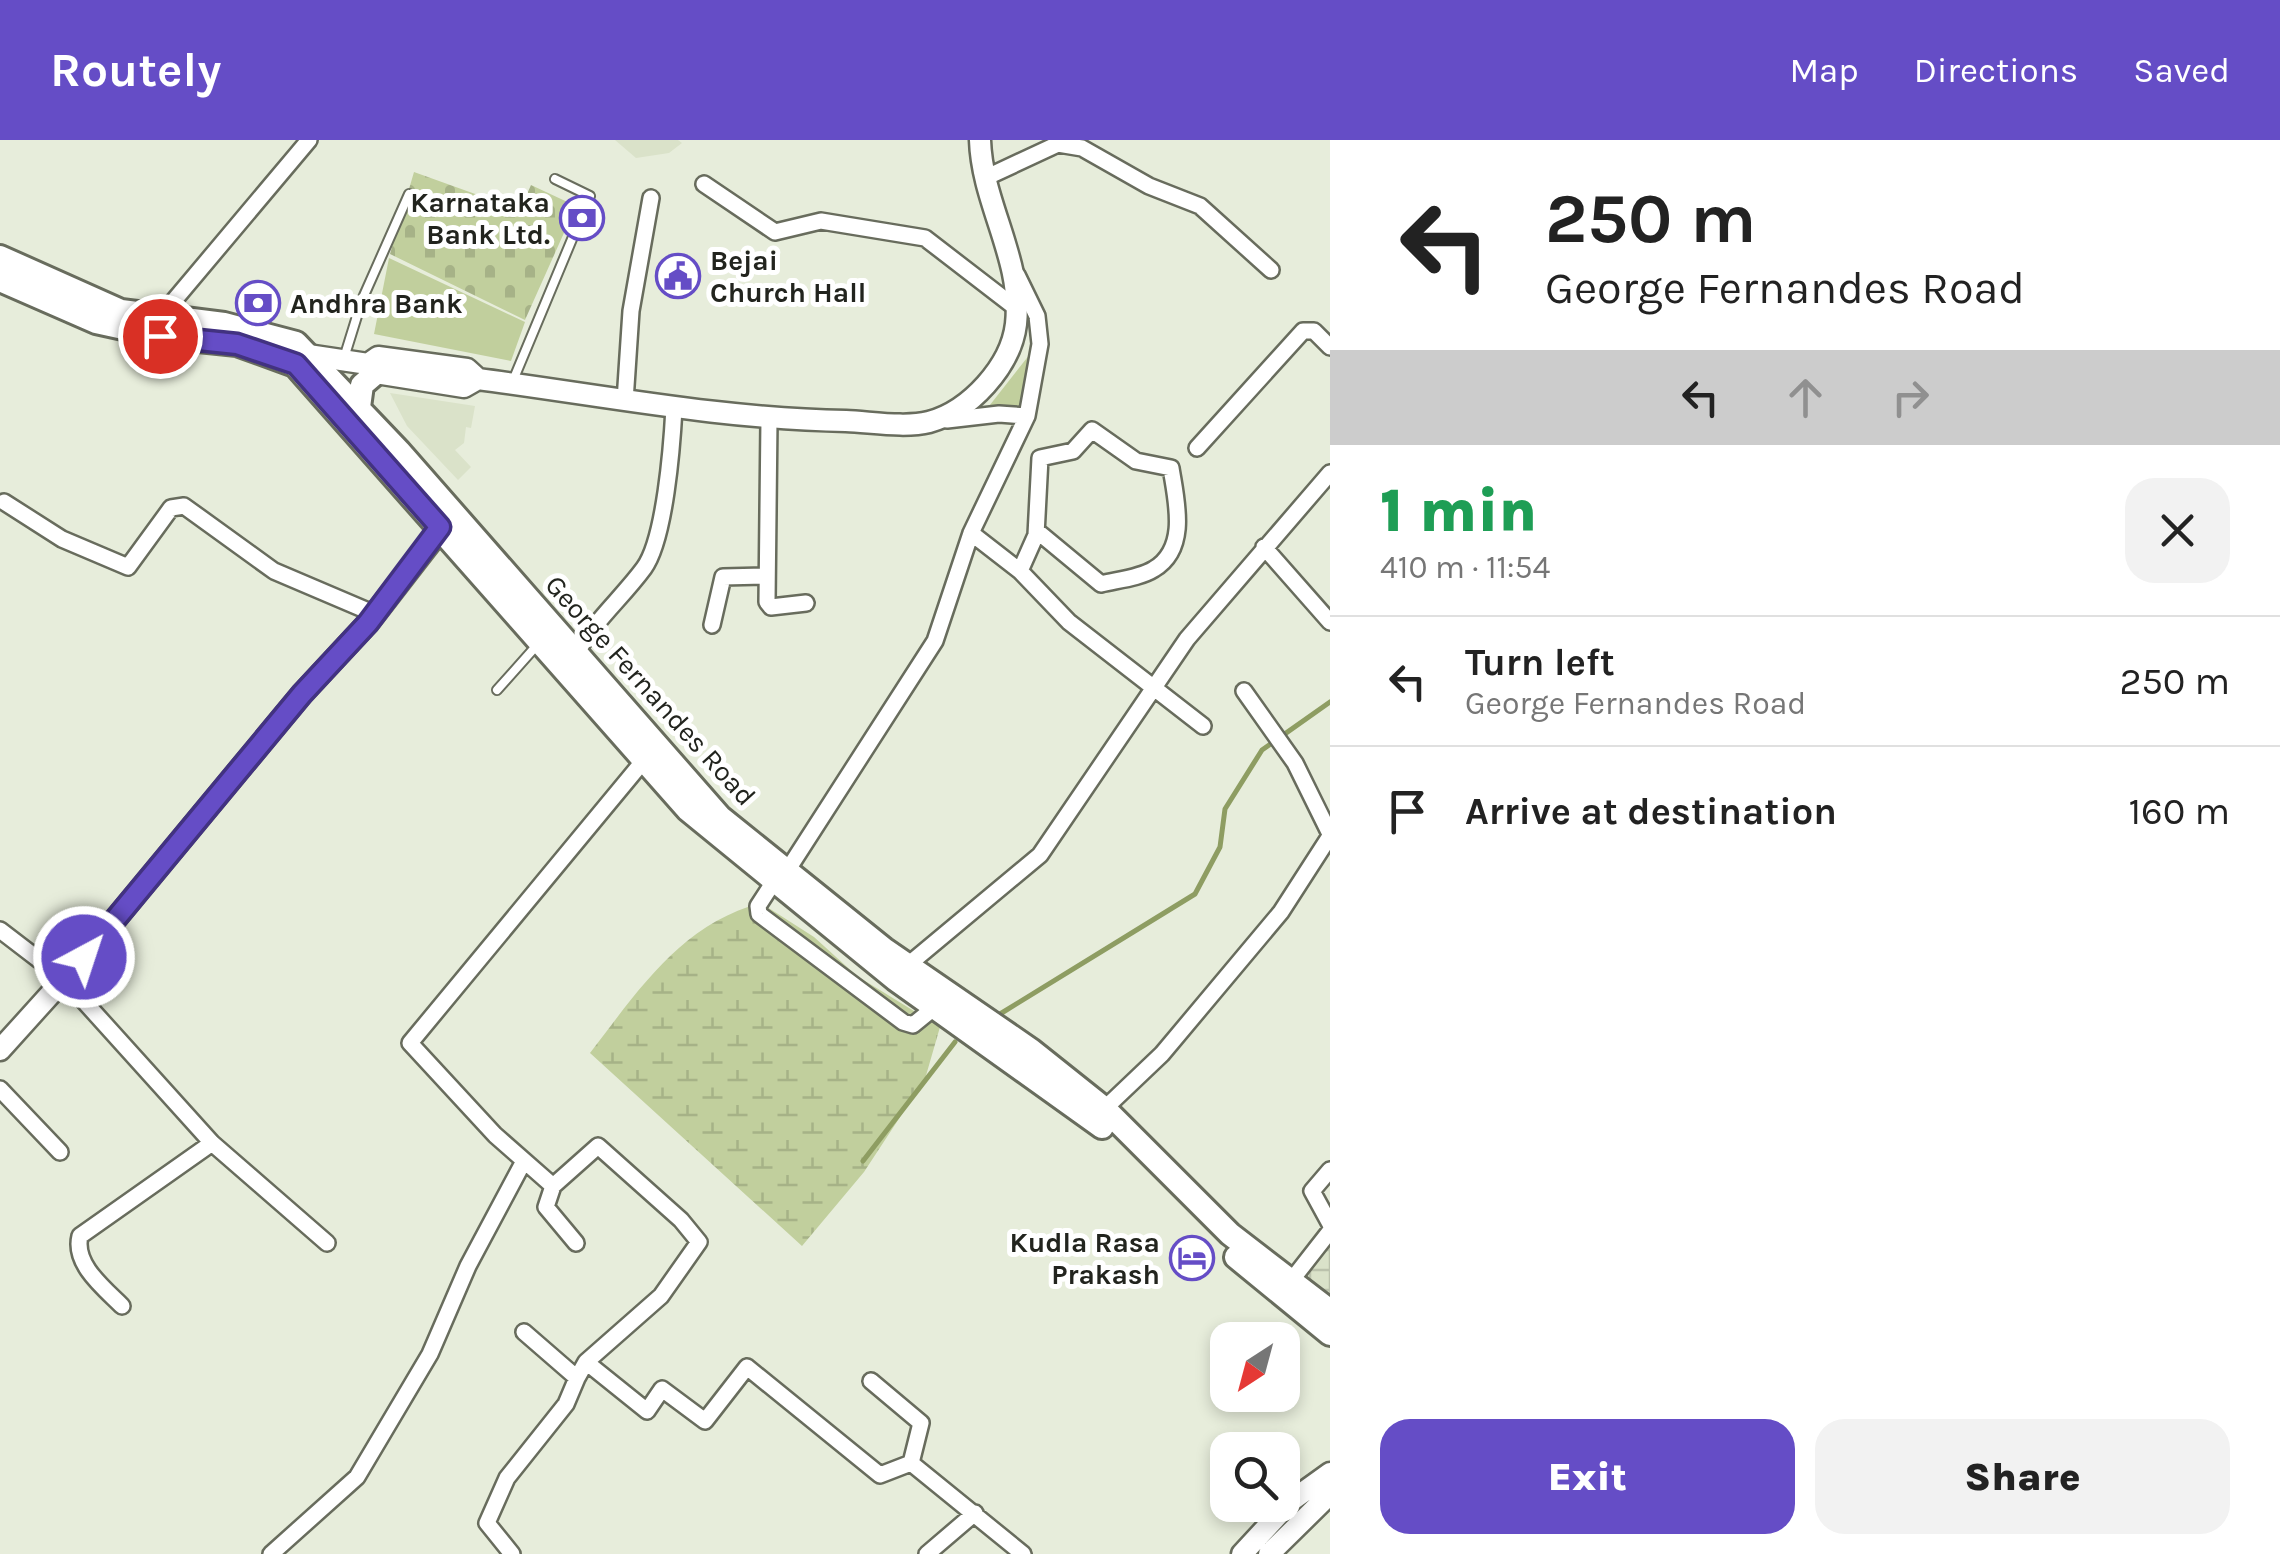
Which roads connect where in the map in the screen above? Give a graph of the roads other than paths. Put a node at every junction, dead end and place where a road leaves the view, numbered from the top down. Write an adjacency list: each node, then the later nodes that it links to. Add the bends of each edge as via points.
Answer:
1 (309, 140): 13 (street)
2 (980, 140): 3 (street)
3 (984, 178): 9 (street); 10 (street, via 1058,144 1082,148 1200,206)
4 (555, 179): 18 (lane, via 590,196)
5 (704, 184): 12 (street, via 776,232 821,221 925,238)
6 (408, 194): 16 (lane)
7 (652, 198): 19 (street, via 631,311)
8 (0, 257): 13 (main road, George Fernandes Road, via 121,311)
9 (1012, 262): 12 (street); 22 (street, via 1037,316 1036,380)
10 (1271, 270)
11 (0, 280): 15 (main road, George Fernandes Road, via 96,322)
12 (1016, 308): 24 (street, via 1016,328 994,376)
13 (161, 316): 15 (main road, George Fernandes Road, via 296,343)
14 (1330, 347): 25 (street, via 1314,332 1303,332)
15 (298, 358): 16 (street); 20 (main road, George Fernandes Road); 28 (main road, George Fernandes Road, via 296,364)
16 (344, 358): 17 (street)
17 (372, 369): 18 (street, via 464,387 478,379); 20 (main road)
18 (512, 383): 19 (street)
19 (625, 401): 21 (street)
20 (359, 407): 28 (main road, George Fernandes Road)
21 (674, 408): 23 (street); 39 (street, via 670,467 652,551)
22 (1027, 416): 24 (street); 30 (street)
23 (769, 420): 24 (street); 33 (street)
24 (928, 422)
25 (1196, 448)
26 (1330, 473): 31 (street)
27 (4, 502): 35 (street, via 62,539 128,567 171,508 184,506 274,571)
28 (447, 520): 35 (street); 38 (main road, George Fernandes Road); 39 (main road, George Fernandes Road)
29 (1037, 531): 29 (street, via 1040,458 1072,451 1092,430 1136,462 1171,468 1175,544 1155,569 1101,584); 32 (street)
30 (971, 532): 32 (street); 46 (street, via 935,641)
31 (1264, 547): 36 (street); 41 (street, via 1186,640)
32 (1020, 572): 41 (street, via 1069,622)
33 (766, 576): 34 (street, via 769,606); 37 (street, via 723,577)
34 (806, 602)
35 (375, 614): 49 (street)
36 (1330, 622)
37 (712, 625)
38 (542, 641): 40 (lane); 44 (main road, George Fernandes Road)
39 (576, 654): 46 (main road, George Fernandes Road)
40 (497, 690)
41 (1155, 690): 43 (street); 48 (street, via 1040,855)
42 (1244, 691): 45 (street, via 1287,752)
43 (1203, 726)
44 (645, 759): 46 (main road, George Fernandes Road, via 688,810); 56 (street, via 410,1043)
45 (1330, 835): 53 (street, via 1282,912 1162,1054)
46 (780, 877): 48 (main road, George Fernandes Road); 50 (main road, George Fernandes Road); 50 (street, via 757,910 775,926 903,1022 913,1025)
47 (0, 930): 49 (street)
48 (908, 965): 53 (main road, George Fernandes Road, via 1031,1050)
49 (64, 979): 51 (street); 54 (street)
50 (935, 1007): 53 (main road, George Fernandes Road)
51 (0, 1050)
52 (0, 1090): 55 (street)
53 (1099, 1114): 62 (main road, George Fernandes Road); 66 (main road, George Fernandes Road, via 1229,1252)
54 (212, 1143): 60 (street); 63 (street, via 80,1236 84,1263)
55 (60, 1152)
56 (524, 1161): 58 (street); 74 (street, via 430,1354 357,1477)
57 (1330, 1170): 59 (street, via 1312,1192)
58 (552, 1186): 61 (street, via 546,1207); 67 (street, via 598,1146 699,1242 660,1296)
59 (1330, 1228): 62 (street)
60 (327, 1243)
61 (576, 1244)
62 (1290, 1281): 64 (main road, George Fernandes Road)
63 (122, 1306)
64 (1330, 1311)
65 (524, 1332): 68 (street)
66 (1330, 1334)
67 (586, 1362): 68 (street); 70 (street, via 647,1411 662,1389 704,1421 747,1366 880,1475)
68 (577, 1378): 75 (street, via 566,1404 507,1478 486,1522)
69 (871, 1381): 70 (street, via 921,1423)
70 (910, 1463): 73 (street)
71 (1330, 1473): 78 (street, via 1291,1501)
72 (1330, 1494): 79 (street)
73 (975, 1513): 76 (street); 77 (street)
74 (271, 1554)
75 (512, 1554)
76 (928, 1554)
77 (1023, 1554)
78 (1242, 1554)
79 (1269, 1554)

